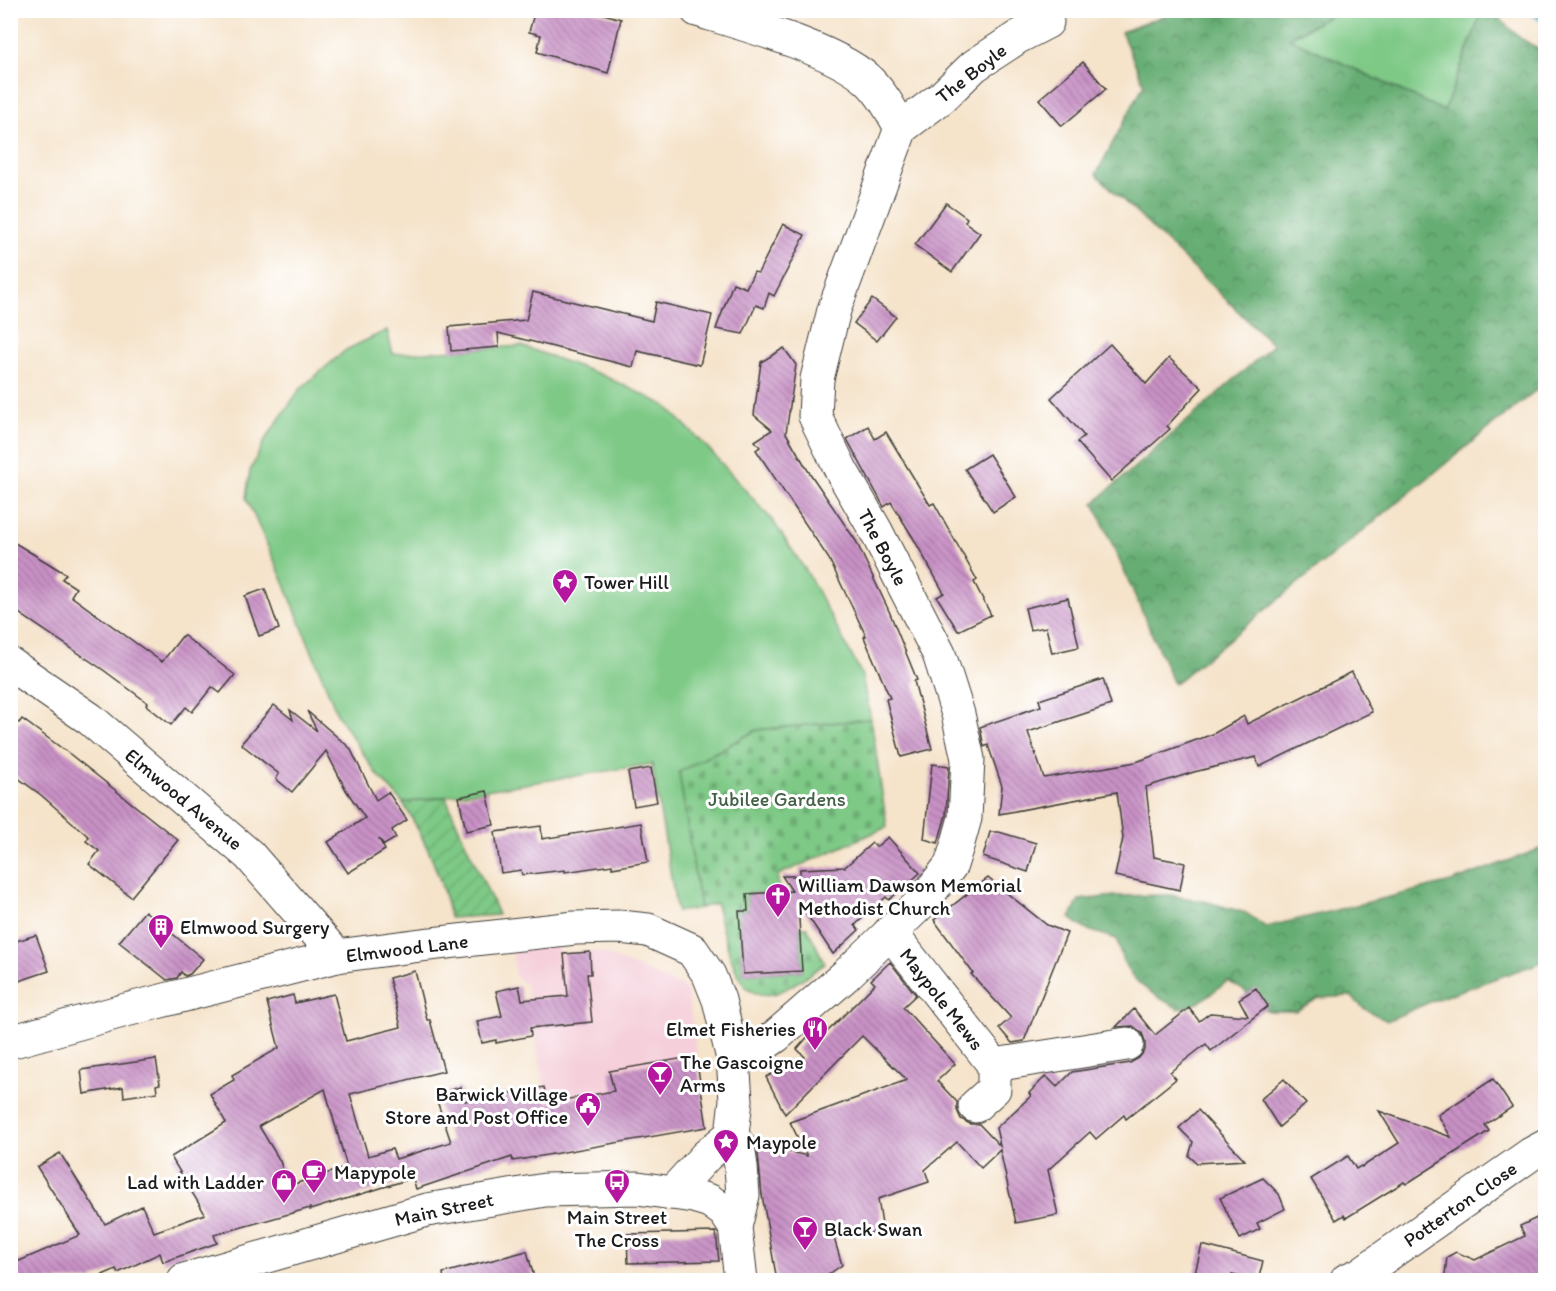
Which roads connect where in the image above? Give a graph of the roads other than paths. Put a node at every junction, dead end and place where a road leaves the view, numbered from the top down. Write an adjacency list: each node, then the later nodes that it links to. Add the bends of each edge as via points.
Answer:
1 (697, 10): 3 (street, via 836,60 866,79 886,100)
2 (1047, 22): 3 (street, The Boyle, via 974,66 941,98)
3 (901, 128): 5 (street, The Boyle, via 834,310 817,379 814,416 939,654 968,759 965,818 951,865 924,900)
4 (10, 664): 6 (street, Elmwood Avenue, via 90,719 249,855)
5 (891, 932): 9 (street, The Boyle, via 788,1027); 10 (street, Maypole Mews)
6 (337, 956): 7 (street, Elmwood Lane); 9 (street, Elmwood Lane, via 574,928 648,930 692,950 709,975)
7 (10, 1042)
8 (1127, 1044): 10 (street, Maypole Mews)
9 (733, 1059): 12 (street, Elmwood Lane, via 736,1100)
10 (994, 1065): 11 (street, Maypole Mews, via 993,1089)
11 (975, 1106)
12 (732, 1134): 14 (street); 15 (street, via 738,1145 743,1195)
13 (1530, 1144): 16 (street, Potterton Close)
14 (672, 1193): 15 (street, Main Street, via 710,1202 725,1212); 17 (street, Main Street, via 638,1188 545,1190 427,1210)
15 (735, 1227): 18 (street)
16 (1356, 1279)
17 (184, 1281)
18 (741, 1281)

